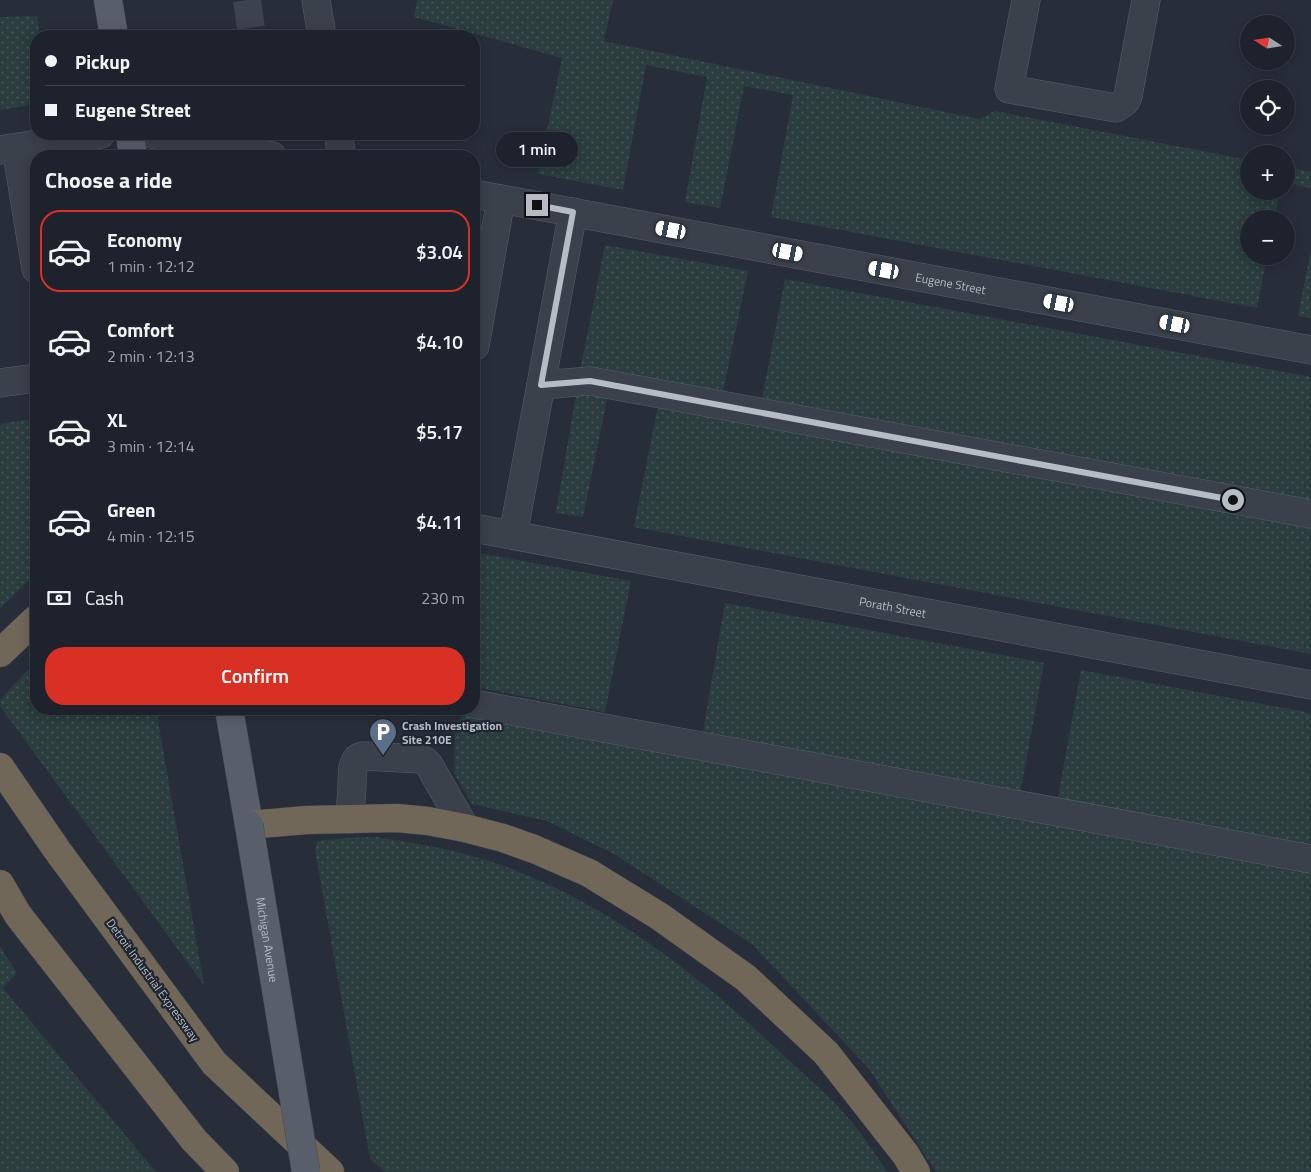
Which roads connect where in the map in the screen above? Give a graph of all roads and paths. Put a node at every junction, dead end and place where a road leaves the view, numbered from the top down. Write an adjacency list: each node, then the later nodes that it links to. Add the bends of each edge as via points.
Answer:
1 (108, 0): 5 (main road)
2 (316, 0): 6 (street)
3 (1026, 0): 4 (street, via 1009,89 1116,108 1128,96)
4 (1146, 0)
5 (113, 30)
6 (321, 30)
7 (64, 140): 9 (street)
8 (185, 140): 10 (street)
9 (8, 149): 11 (street)
10 (239, 150)
11 (30, 192)
12 (480, 195): 13 (street, Eugene Street)
13 (500, 199): 14 (street, Eugene Street); 15 (street)
14 (573, 212): 16 (street, Eugene Street); 19 (street)
15 (480, 317)
16 (1311, 350)
17 (30, 379): 18 (street)
18 (0, 383)
19 (541, 385): 20 (street, via 590,381); 22 (street)
20 (1311, 514)
21 (480, 529): 22 (street, Porath Street)
22 (513, 535): 25 (street, Porath Street)
23 (30, 624): 24 (highway)
24 (0, 653)
25 (1311, 685)
26 (480, 705): 32 (street)
27 (229, 715): 30 (main road, Michigan Avenue)
28 (0, 767): 36 (highway, Detroit Industrial Expressway, via 214,1063)
29 (350, 819): 30 (highway); 31 (highway, via 396,818); 31 (street, via 353,768 358,757 425,760)
30 (249, 825): 35 (main road, Michigan Avenue, bridge)
31 (465, 828): 37 (highway, via 534,850 588,874 659,916 746,978 826,1053)
32 (1311, 859)
33 (0, 884): 34 (highway, via 18,914 188,1133)
34 (225, 1172)
35 (306, 1172)
36 (330, 1172)
37 (916, 1172)

